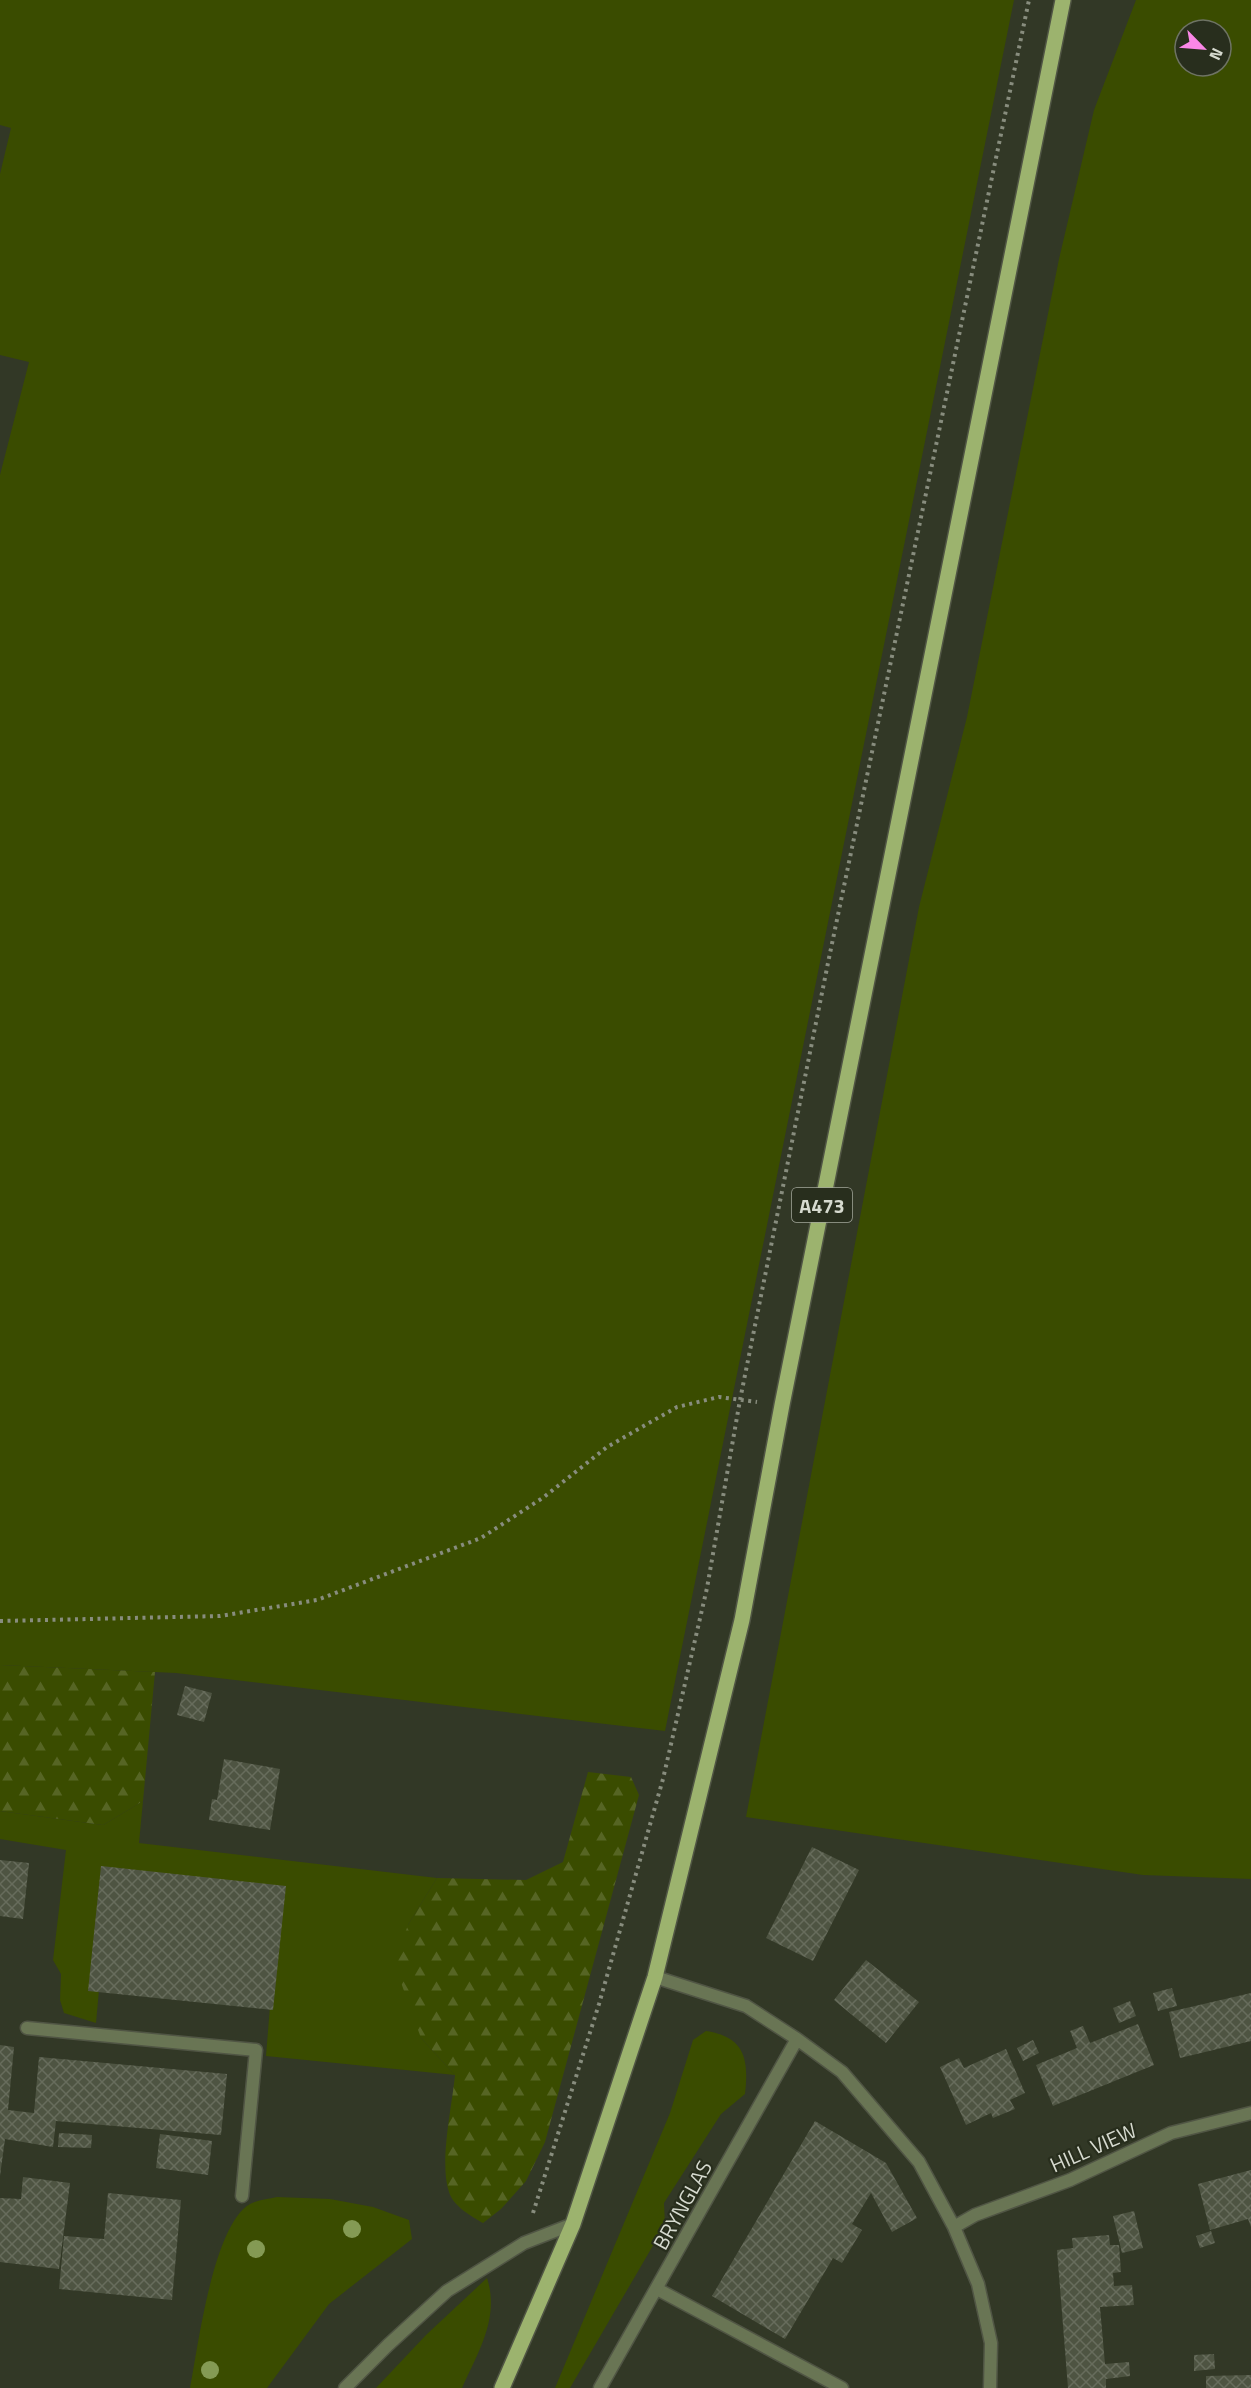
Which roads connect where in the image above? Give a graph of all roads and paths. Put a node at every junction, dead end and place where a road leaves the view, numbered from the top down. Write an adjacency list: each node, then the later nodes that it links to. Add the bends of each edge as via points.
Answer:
1 (1029, 0): 3 (path)
2 (1063, 0): 4 (main road, A473)
3 (740, 1400): 4 (path); 5 (path, via 719,1397 677,1407 607,1447 544,1497 481,1538 317,1600 220,1616); 13 (path, via 707,1587 663,1779 599,2004)
4 (782, 1405): 6 (main road, A473, via 742,1620)
5 (0, 1621)
6 (655, 1977): 8 (street, via 746,2006); 11 (main road, A473)
7 (27, 2028): 10 (street, via 256,2050)
8 (797, 2039): 12 (street, via 842,2072 919,2162); 14 (street, BRYNGLAS)
9 (1251, 2113): 12 (street, HILL VIEW, via 1171,2133)
10 (242, 2196)
11 (573, 2224): 13 (street); 16 (main road, A473)
12 (954, 2227): 19 (street, via 978,2284 991,2343)
13 (524, 2242): 15 (street, via 447,2291)
14 (657, 2289): 17 (street, BRYNGLAS); 18 (street)
15 (345, 2388)
16 (502, 2388)
17 (600, 2388)
18 (842, 2388)
19 (990, 2388)

